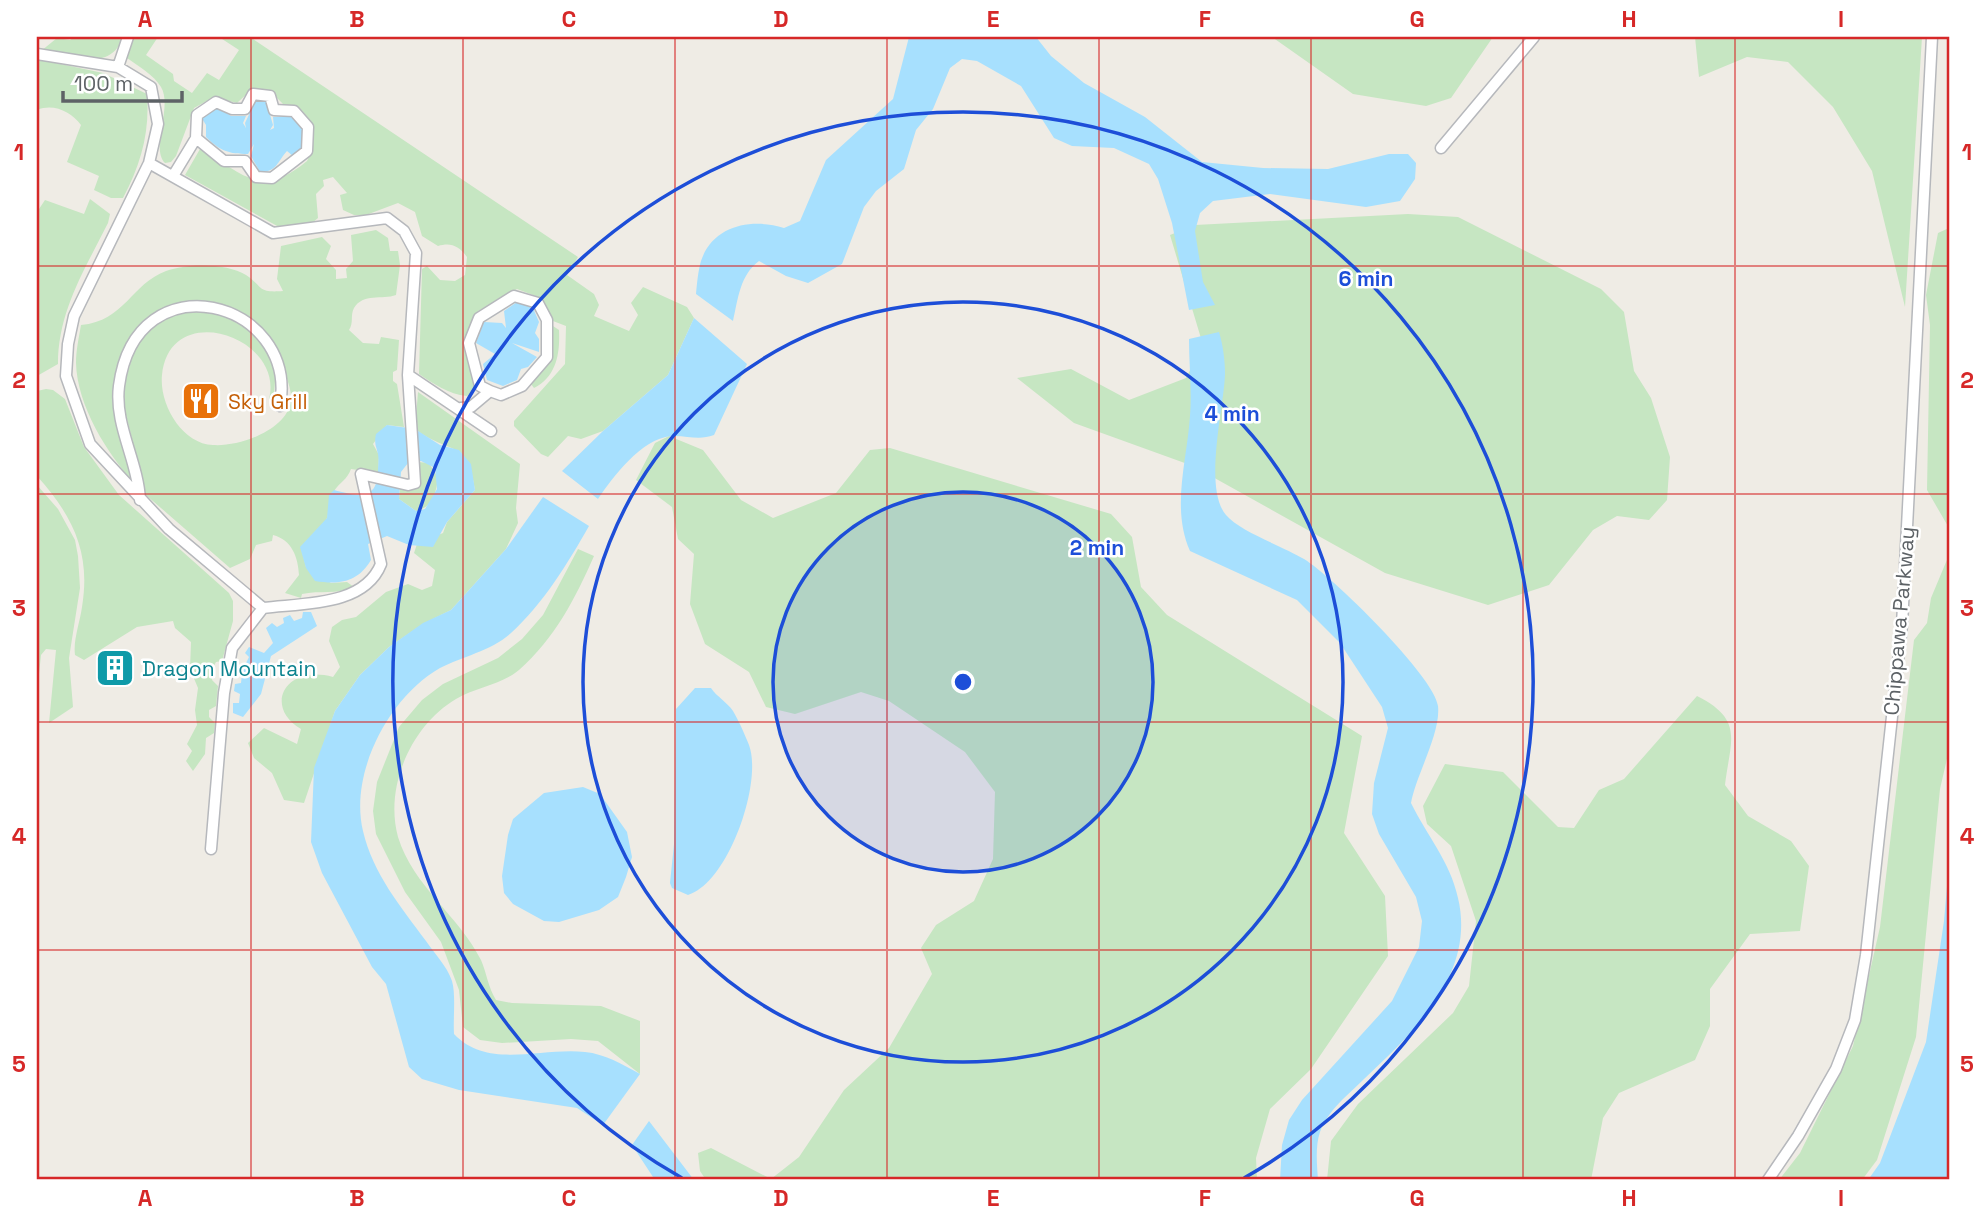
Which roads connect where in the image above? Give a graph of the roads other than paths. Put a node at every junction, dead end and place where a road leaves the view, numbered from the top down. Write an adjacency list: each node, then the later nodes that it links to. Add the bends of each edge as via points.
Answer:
1 (128, 37): 5 (street)
2 (1534, 37): 7 (street)
3 (1932, 37): 18 (street, Chippawa Parkway, via 1902,625 1866,955 1854,1020 1836,1069)
4 (37, 54): 5 (street)
5 (118, 67): 8 (street, via 152,87 158,124)
6 (196, 138): 6 (street, via 224,160 245,161 256,177 272,178 307,151 308,127 294,111 274,110 270,96 253,94 246,108 232,109 216,102 197,115); 9 (street)
7 (1441, 148)
8 (149, 163): 9 (street); 15 (street, via 74,316 66,376 90,444)
9 (173, 176): 10 (street, via 273,233 387,218 404,231 416,253)
10 (408, 375): 13 (street); 16 (street, via 415,483 361,474 381,564 377,575 346,597)
11 (490, 391): 11 (street, via 500,395 522,386 547,357 547,320 538,303 514,296 479,318 469,343 480,386); 13 (street, via 471,407)
12 (280, 405): 15 (street, via 282,378 270,346 241,319 201,305 159,317 133,340 119,388 120,419 136,466)
13 (461, 408): 14 (street)
14 (491, 432)
15 (140, 500): 16 (street)
16 (263, 608): 17 (street, via 232,648)
17 (211, 849)
18 (1768, 1180)

